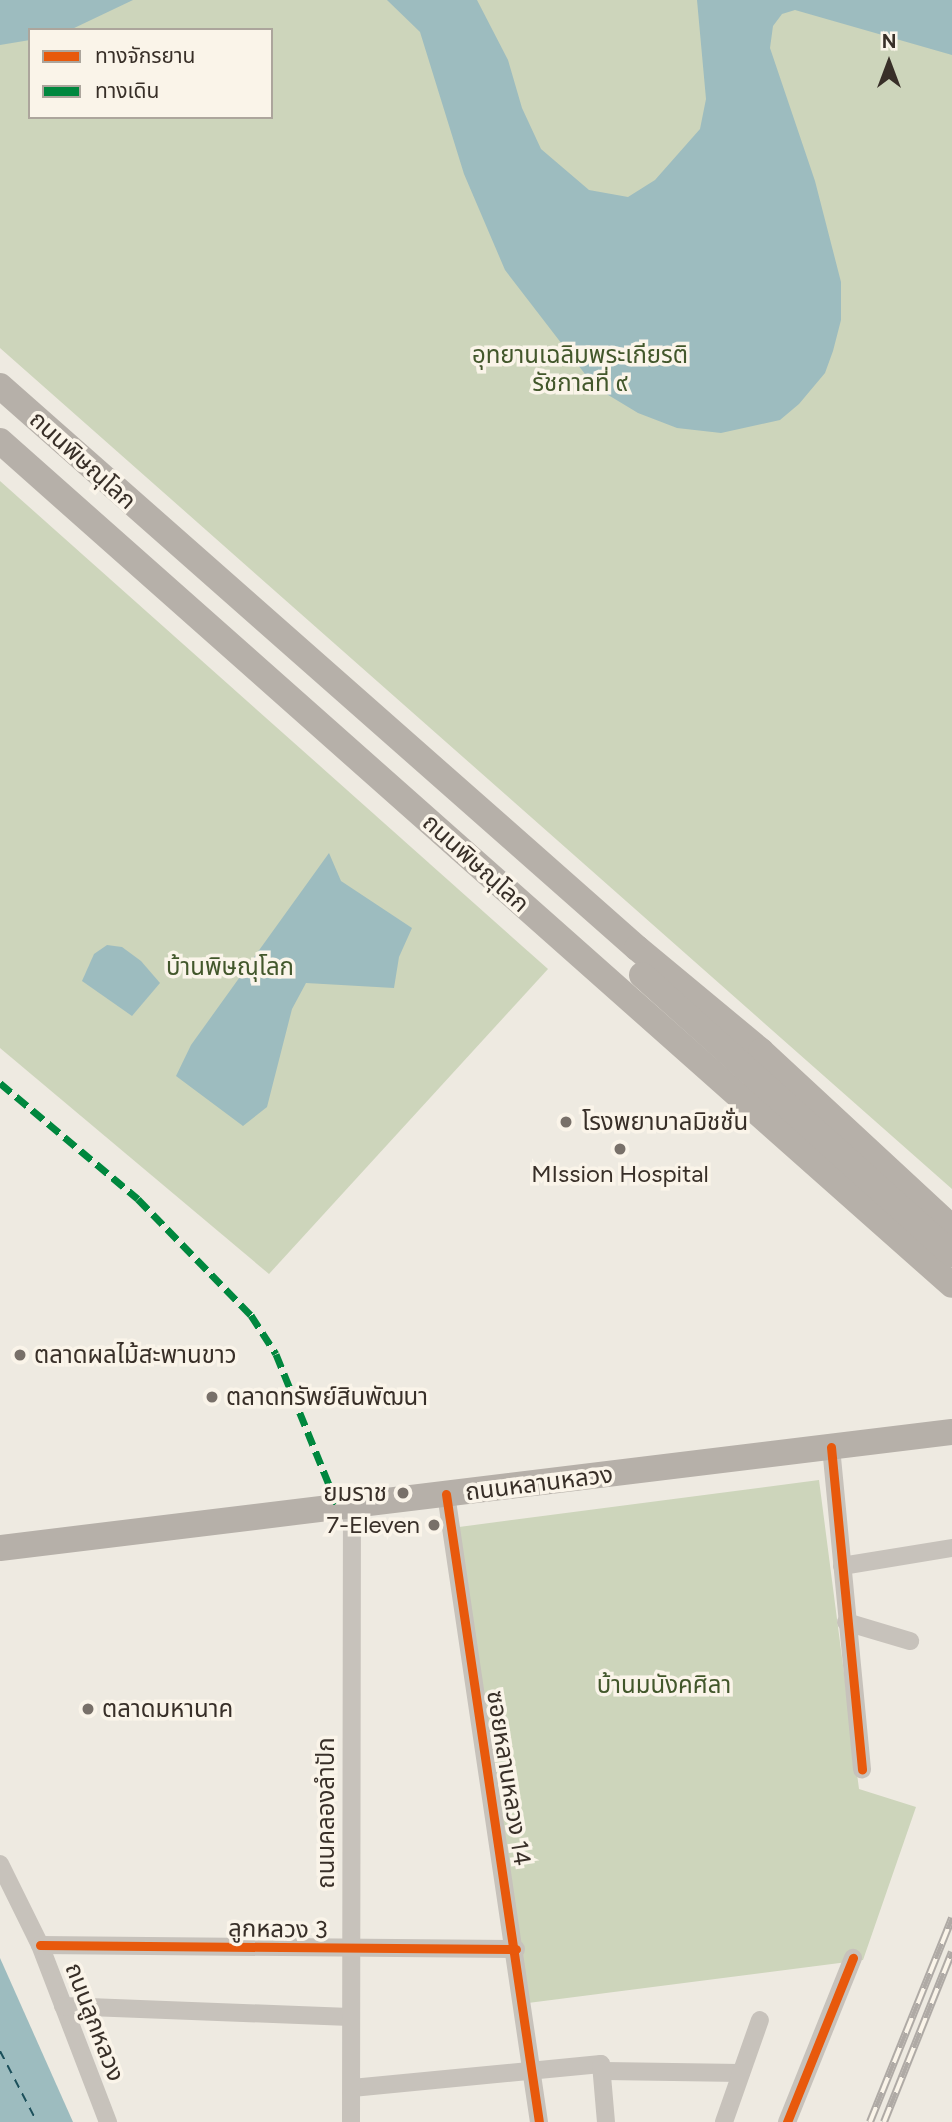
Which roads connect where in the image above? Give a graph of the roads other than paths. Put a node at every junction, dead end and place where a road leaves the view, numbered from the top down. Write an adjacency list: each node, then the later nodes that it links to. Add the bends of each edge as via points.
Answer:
1 (0, 386): 3 (main road, ถนนพิษณุโลก)
2 (0, 441): 6 (main road, ถนนพิษณุโลก)
3 (465, 795): 4 (main road, ถนนพิษณุโลก, via 761,1051); 5 (main road, via 524,868)
4 (952, 1228)
5 (952, 1254)
6 (952, 1285)
7 (952, 1432): 8 (main road, ถนนหลานหลวง)
8 (831, 1447): 9 (main road, ถนนหลานหลวง); 13 (street)
9 (446, 1494): 10 (main road, ถนนหลานหลวง); 20 (street, ซอยหลานหลวง 14)
10 (352, 1505): 11 (main road, ถนนหลานหลวง); 19 (street, ถนนคลองลำปัก)
11 (0, 1548)
12 (952, 1548): 13 (street)
13 (842, 1566): 14 (street)
14 (846, 1622): 15 (street); 16 (street)
15 (910, 1641)
16 (862, 1770)
17 (0, 1864): 18 (street, ถนนลูกหลวง)
18 (40, 1945): 19 (street, ลูกหลวง 3); 22 (street, ถนนลูกหลวง)
19 (350, 1949): 20 (street, ลูกหลวง 3); 23 (street, ถนนคลองลำปัก)
20 (516, 1949): 25 (street, ซอยหลานหลวง 14)
21 (853, 1958): 34 (street)
22 (63, 2006): 23 (street); 29 (street, ถนนลูกหลวง)
23 (350, 2017): 28 (street, ถนนคลองลำปัก)
24 (760, 2020): 27 (street)
25 (531, 2069): 26 (street, via 601,2064); 28 (street); 31 (street, ซอยหลานหลวง 14)
26 (605, 2071): 27 (street); 32 (street)
27 (741, 2073): 33 (street)
28 (352, 2088): 30 (street, ถนนคลองลำปัก)
29 (108, 2122)
30 (351, 2122)
31 (539, 2122)
32 (606, 2122)
33 (724, 2122)
34 (787, 2122)

